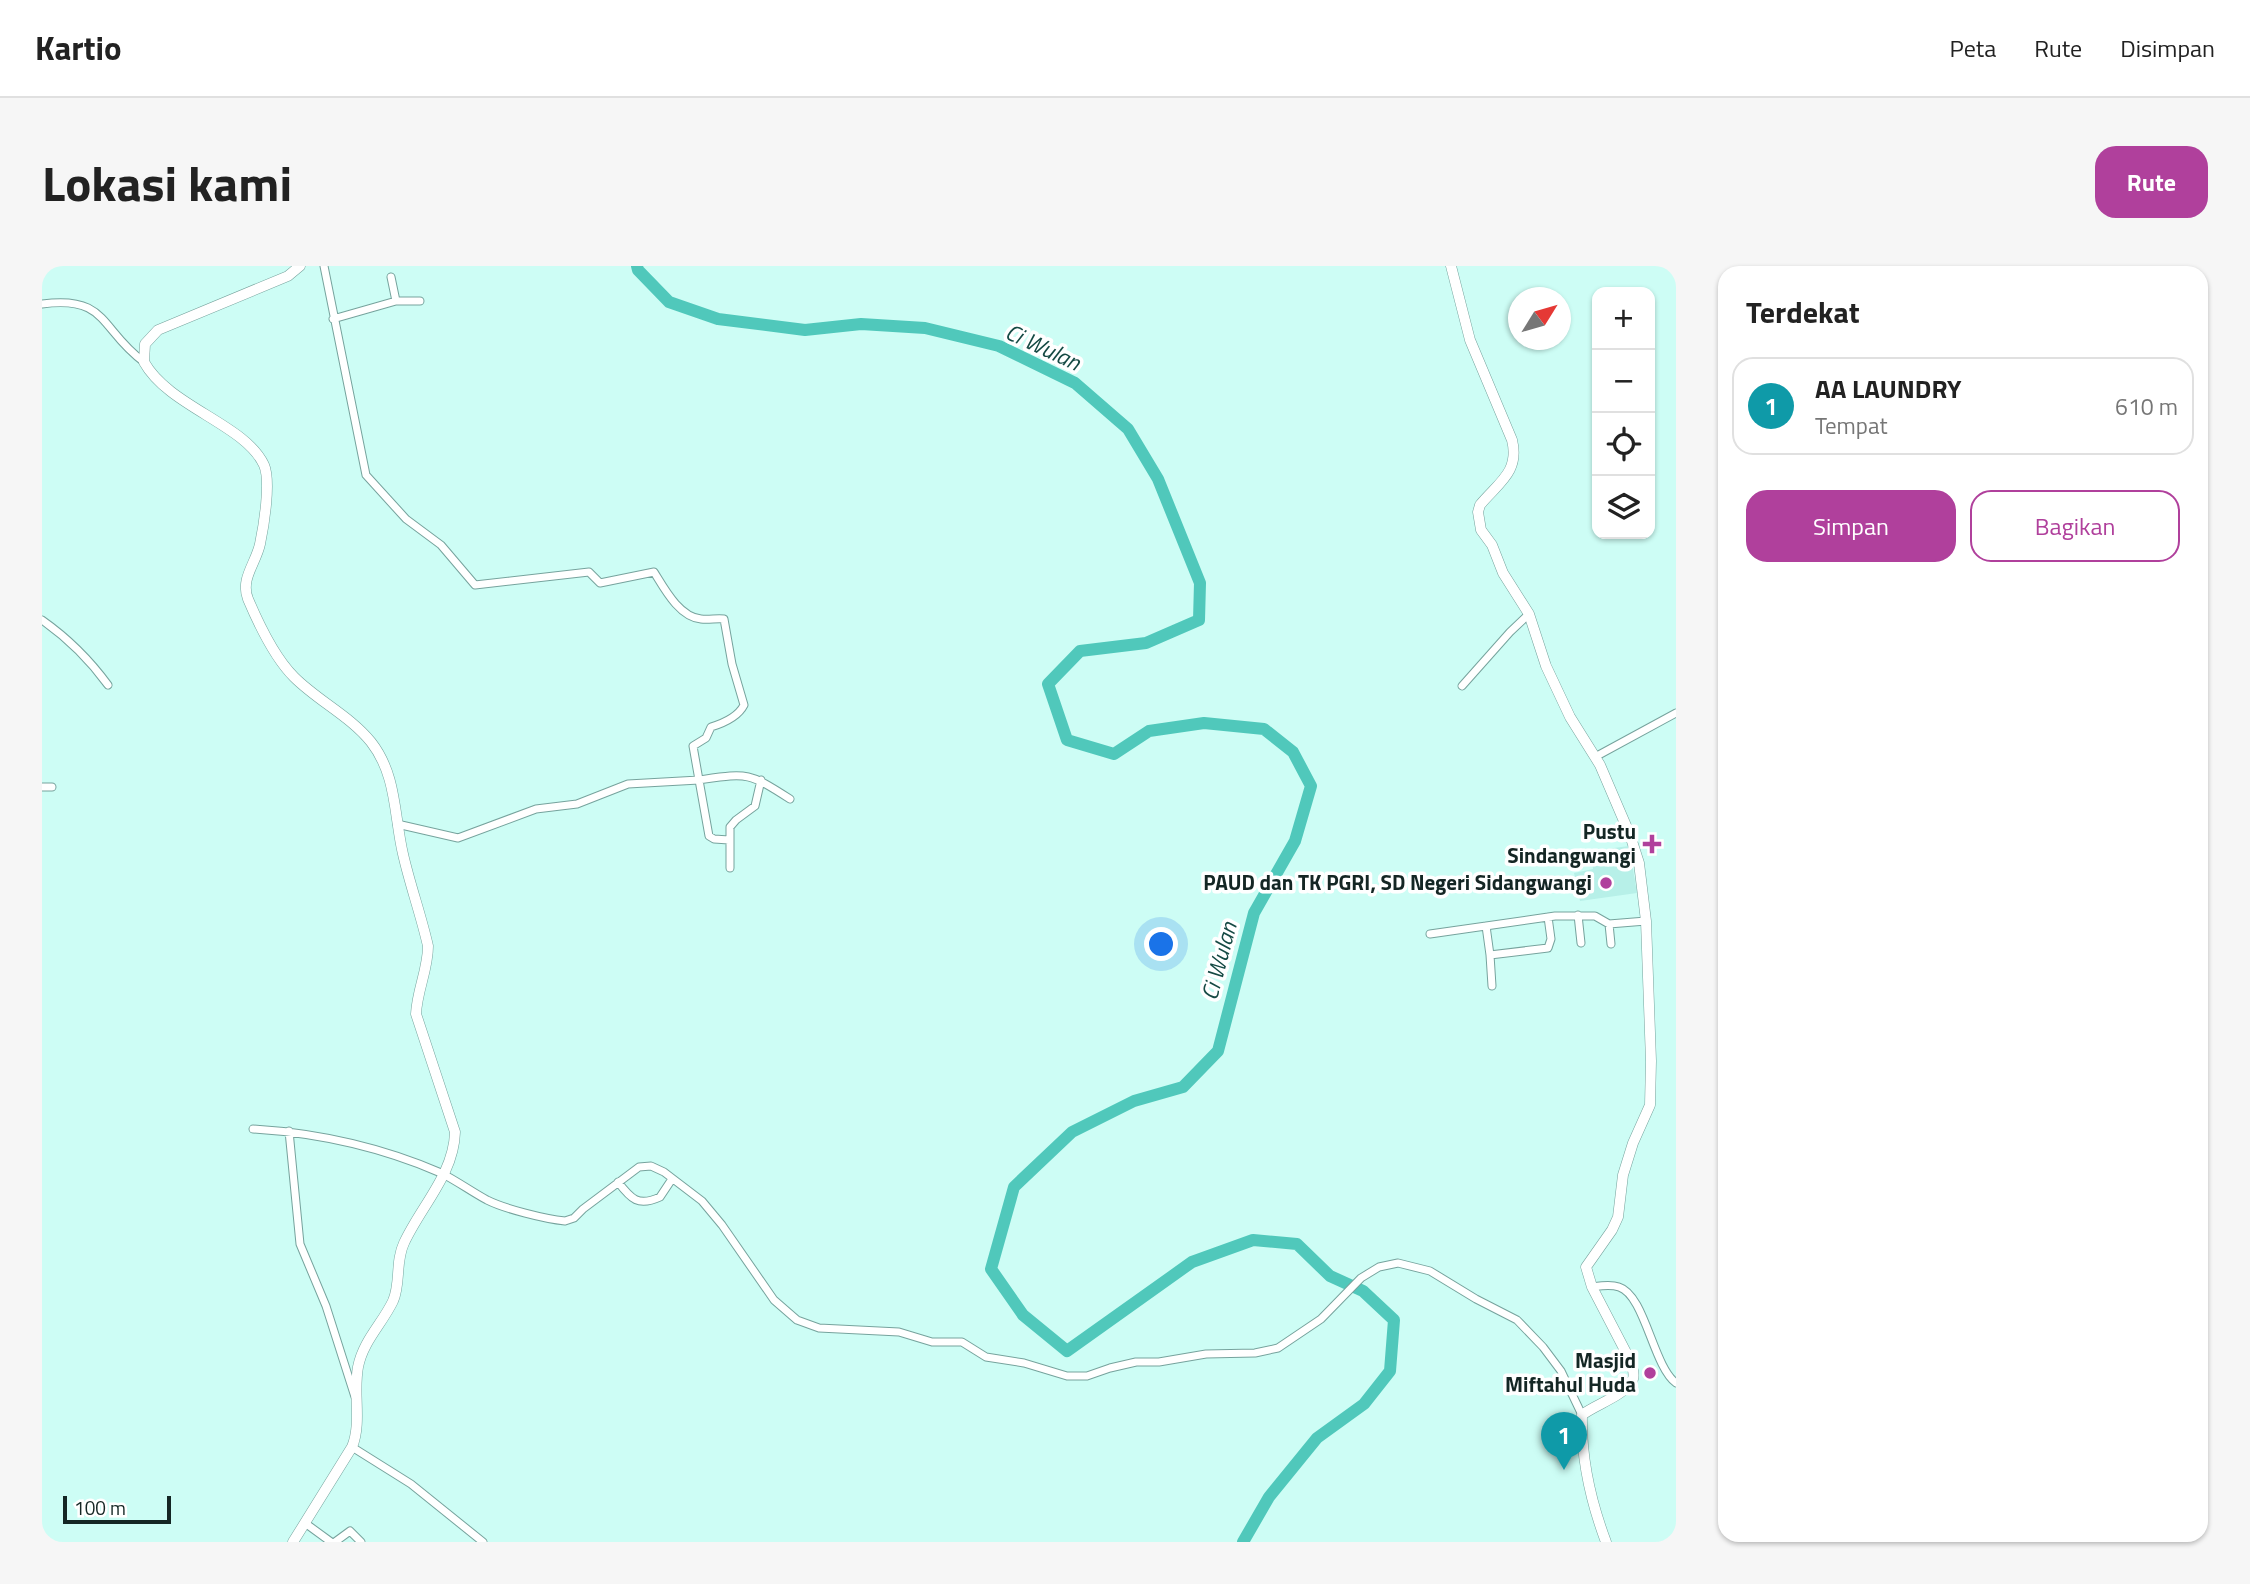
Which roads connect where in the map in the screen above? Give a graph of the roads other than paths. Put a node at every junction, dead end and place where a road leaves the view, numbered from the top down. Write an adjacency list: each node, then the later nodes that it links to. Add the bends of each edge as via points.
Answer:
1 (300, 266): 9 (street, via 288,276 159,330 145,344)
2 (324, 266): 8 (street)
3 (1451, 266): 10 (street, via 1470,340 1516,454 1510,471 1480,505 1478,518 1503,573)
4 (391, 277): 5 (street)
5 (396, 301): 6 (street); 8 (street)
6 (420, 301)
7 (42, 304): 9 (street, via 69,302 89,307)
8 (333, 319): 16 (street, via 366,475 406,519 438,541 471,583 589,572 600,583 652,570 690,615 724,619 744,705 729,720 711,727 706,738 693,746)
9 (144, 362): 21 (street, via 161,386 247,444 264,465 268,479 260,545 246,582 247,597 283,664 359,730 382,758 392,786)
10 (1529, 614): 13 (street); 15 (street, via 1546,666)
11 (42, 620): 12 (street, via 68,638)
12 (108, 685)
13 (1462, 686)
14 (1676, 713): 15 (street)
15 (1595, 757): 26 (street, via 1639,863)
16 (699, 780): 17 (street, via 739,774); 21 (street, via 628,784 577,804 536,809 458,838); 22 (street, via 709,836)
17 (761, 780): 20 (street); 22 (street, via 755,806 733,823)
18 (42, 787): 19 (street)
19 (52, 787)
20 (790, 799)
21 (397, 824): 36 (street, via 428,946 416,1014 455,1132 454,1149)
22 (729, 840): 23 (street)
23 (730, 868)
24 (1578, 915): 25 (street); 27 (street); 30 (street)
25 (1548, 917): 28 (street); 32 (street, via 1548,948)
26 (1646, 921): 27 (street); 39 (street, via 1650,1105 1623,1175 1618,1217 1586,1267)
27 (1609, 923): 31 (street)
28 (1486, 926): 29 (street); 32 (street)
29 (1430, 934)
30 (1581, 943)
31 (1611, 944)
32 (1490, 956): 33 (street)
33 (1492, 986)
34 (253, 1129): 35 (street)
35 (289, 1131): 36 (street, via 343,1141); 41 (street, via 300,1244 326,1306)
36 (443, 1174): 38 (street, via 490,1202 565,1221); 41 (street, via 403,1244 394,1300 369,1337 358,1366)
37 (672, 1179): 38 (street, via 651,1166 639,1167); 38 (street, via 660,1197 636,1201); 42 (street, via 702,1201 774,1300 797,1320 819,1328 899,1332 932,1342 962,1342 986,1357 1067,1376 1087,1376 1136,1362 1278,1348 1321,1319 1361,1278 1379,1266 1398,1264 1430,1271 1517,1320 1544,1347)
38 (618, 1182)
39 (1592, 1287): 40 (street, via 1619,1287 1631,1296 1666,1372); 42 (street, via 1634,1373 1625,1388)
40 (1676, 1383)
41 (355, 1398): 43 (street)
42 (1582, 1415): 49 (street, via 1584,1459)
43 (352, 1447): 44 (street); 48 (street, via 411,1484)
44 (306, 1522): 45 (street); 46 (street)
45 (293, 1542)
46 (333, 1542): 47 (street, via 349,1531)
47 (361, 1542)
48 (482, 1542)
49 (1606, 1542)

